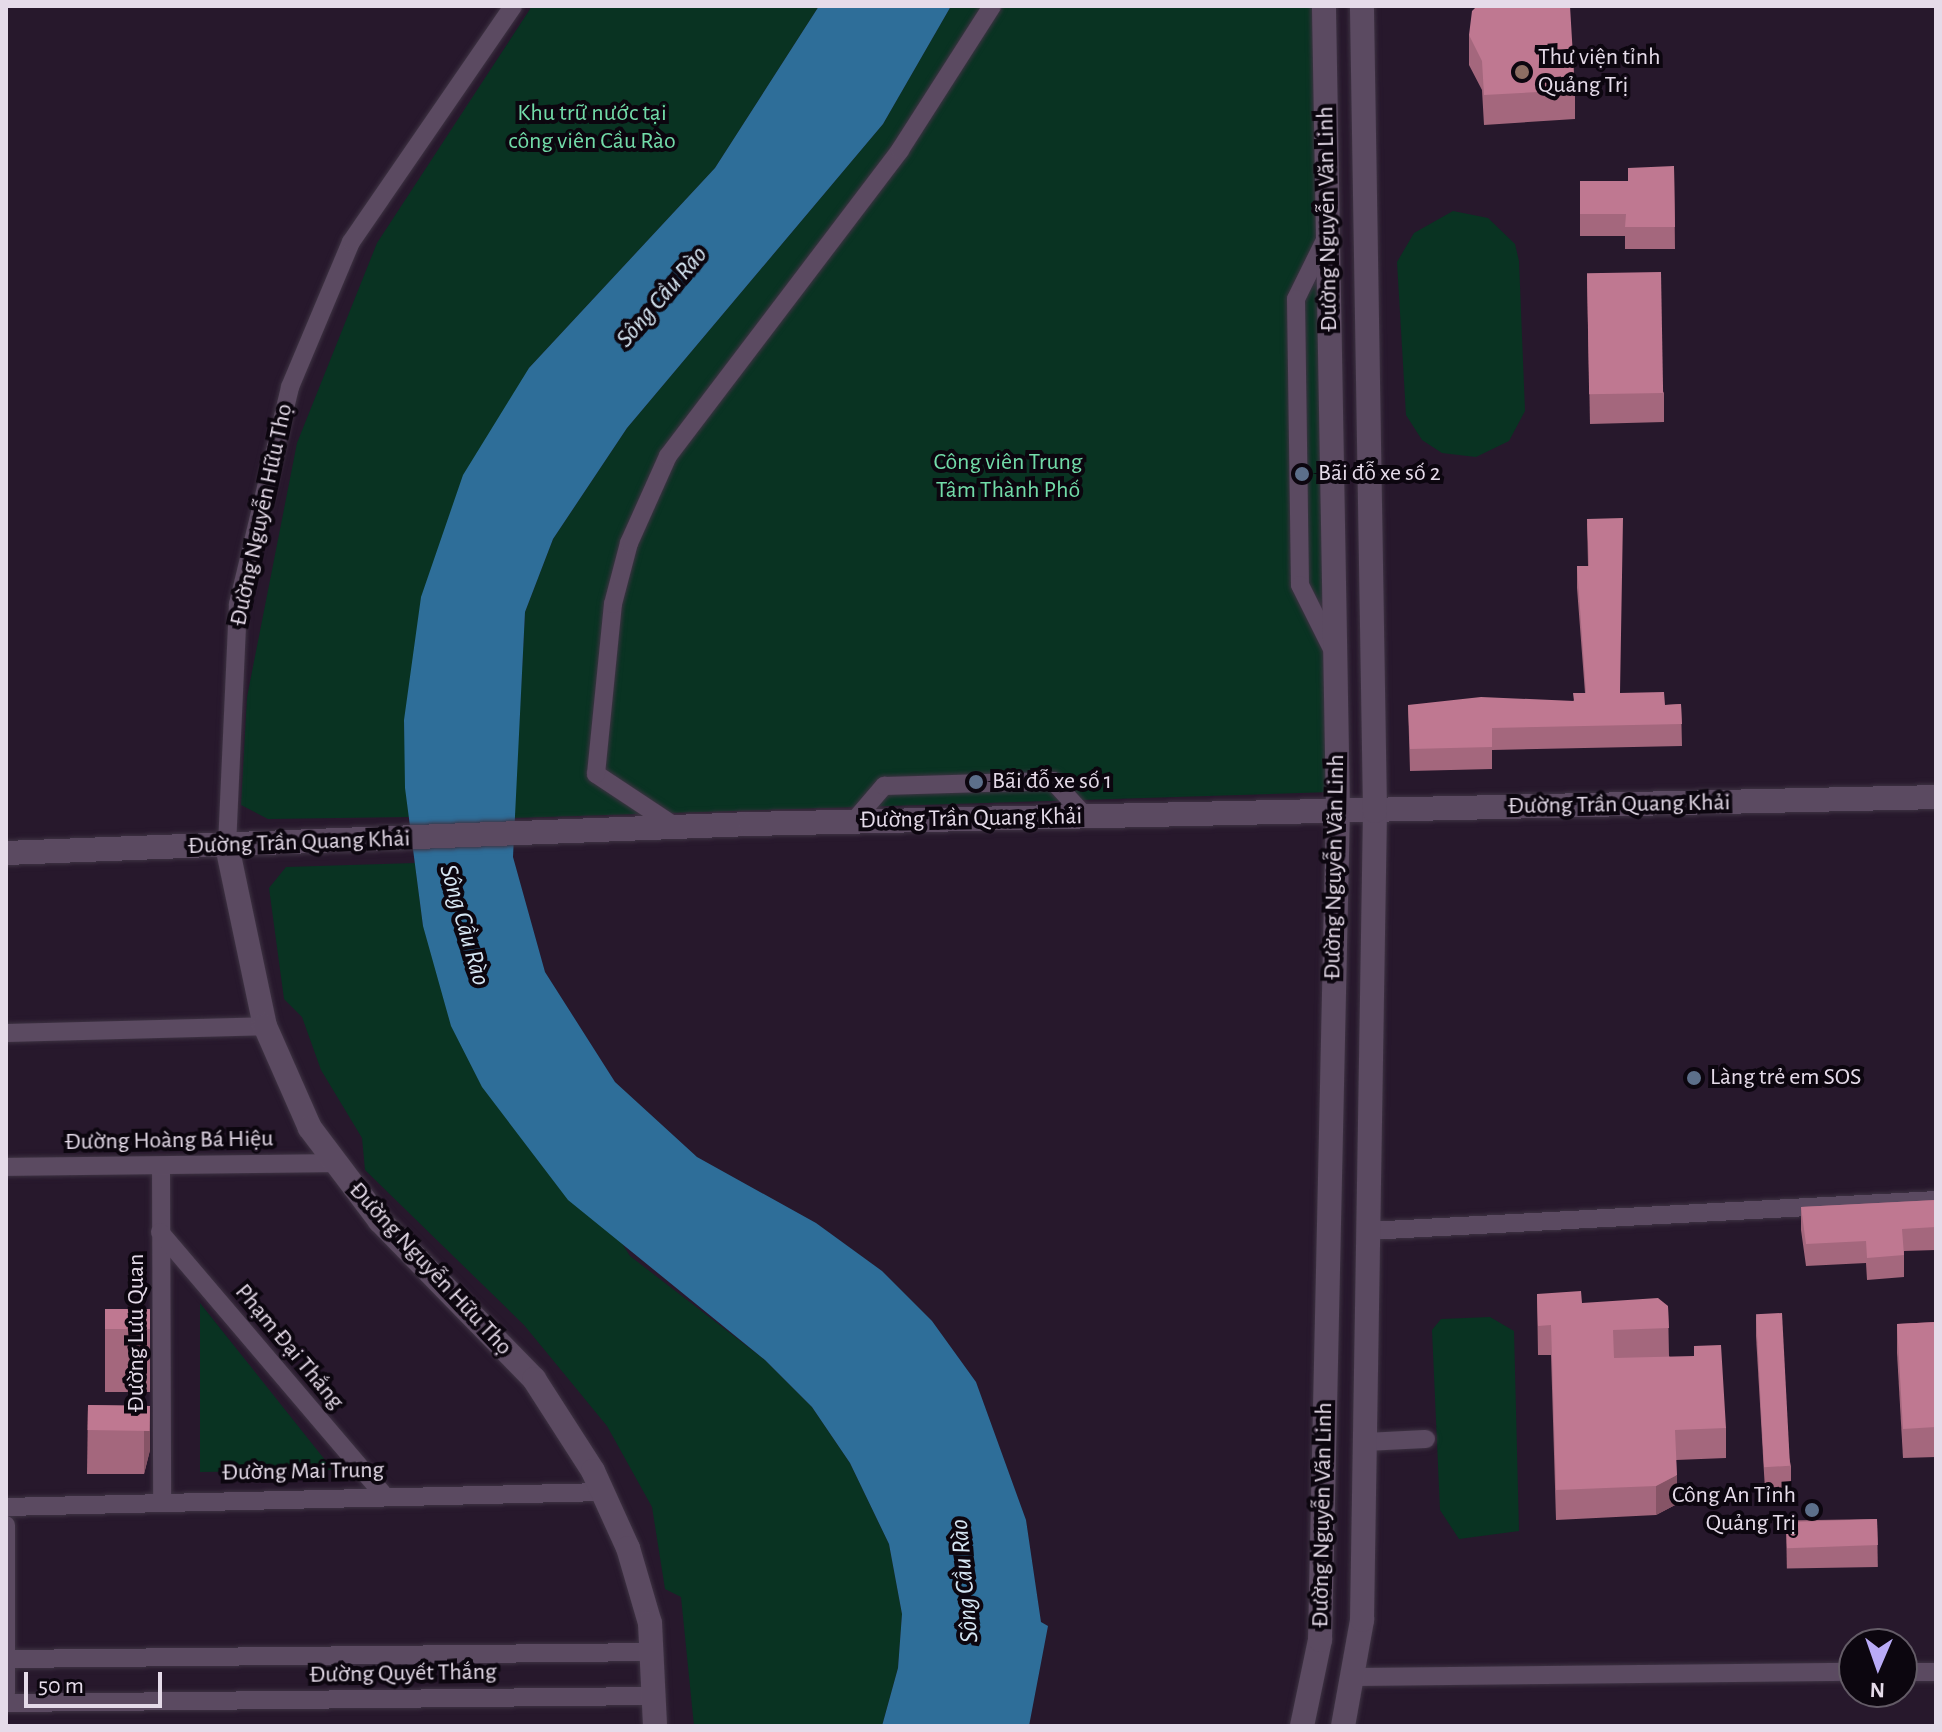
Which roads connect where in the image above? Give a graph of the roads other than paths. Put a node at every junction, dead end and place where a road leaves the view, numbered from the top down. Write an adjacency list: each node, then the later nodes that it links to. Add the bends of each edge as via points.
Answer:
1 (513, 6): 13 (street, Đường Nguyễn Hữu Thọ, via 351,242 290,387 238,604)
2 (992, 6): 12 (street, via 900,150 668,456 629,543 613,604 596,774)
3 (1324, 6): 5 (street, Đường Nguyễn Văn Linh)
4 (1362, 6): 9 (street, Đường Nguyễn Văn Linh)
5 (1328, 233): 6 (street, Đường Nguyễn Văn Linh); 6 (street, via 1296,299 1300,585)
6 (1335, 655): 8 (street, Đường Nguyễn Văn Linh)
7 (1936, 797): 9 (street, Đường Trần Quang Khải)
8 (1338, 811): 9 (street, Đường Trần Quang Khải); 10 (street, Đường Trần Quang Khải); 38 (street, Đường Nguyễn Văn Linh, via 1320,1640)
9 (1375, 811): 21 (street, Đường Nguyễn Văn Linh)
10 (1086, 817): 11 (street, Đường Trần Quang Khải); 11 (street, via 1053,781 884,786)
11 (853, 822): 12 (street, Đường Trần Quang Khải)
12 (676, 827): 13 (street, Đường Trần Quang Khải)
13 (227, 846): 14 (street, Đường Trần Quang Khải); 15 (street, Đường Nguyễn Hữu Thọ)
14 (6, 853)
15 (265, 1026): 16 (street); 17 (street, Đường Nguyễn Hữu Thọ)
16 (6, 1033)
17 (333, 1163): 18 (street, Đường Hoàng Bá Hiệu); 25 (street, Đường Nguyễn Hữu Thọ, via 534,1379)
18 (161, 1166): 19 (street, Đường Hoàng Bá Hiệu); 22 (street, Đường Lưu Quan)
19 (6, 1167)
20 (1936, 1200): 21 (street)
21 (1368, 1231): 24 (street, Đường Nguyễn Văn Linh)
22 (160, 1232): 26 (street, Phạm Đại Thắng); 27 (street, Đường Lưu Quan)
23 (1426, 1439): 24 (street)
24 (1365, 1442): 33 (street, Đường Nguyễn Văn Linh)
25 (601, 1492): 26 (street, Đường Mai Trung); 30 (street, Đường Nguyễn Hữu Thọ, via 628,1548)
26 (382, 1493): 27 (street, Đường Mai Trung)
27 (162, 1499): 28 (street, Đường Mai Trung)
28 (6, 1507)
29 (6, 1525): 31 (street)
30 (652, 1652): 31 (street, Đường Quyết Thắng); 35 (street, Đường Nguyễn Hữu Thọ)
31 (8, 1659): 34 (street)
32 (1838, 1672): 33 (street)
33 (1356, 1677): 39 (street, Đường Nguyễn Văn Linh)
34 (6, 1693)
35 (656, 1696): 36 (street, Đường Quyết Thắng); 37 (street, Đường Nguyễn Hữu Thọ)
36 (6, 1703)
37 (655, 1726)
38 (1302, 1726)
39 (1343, 1726)

